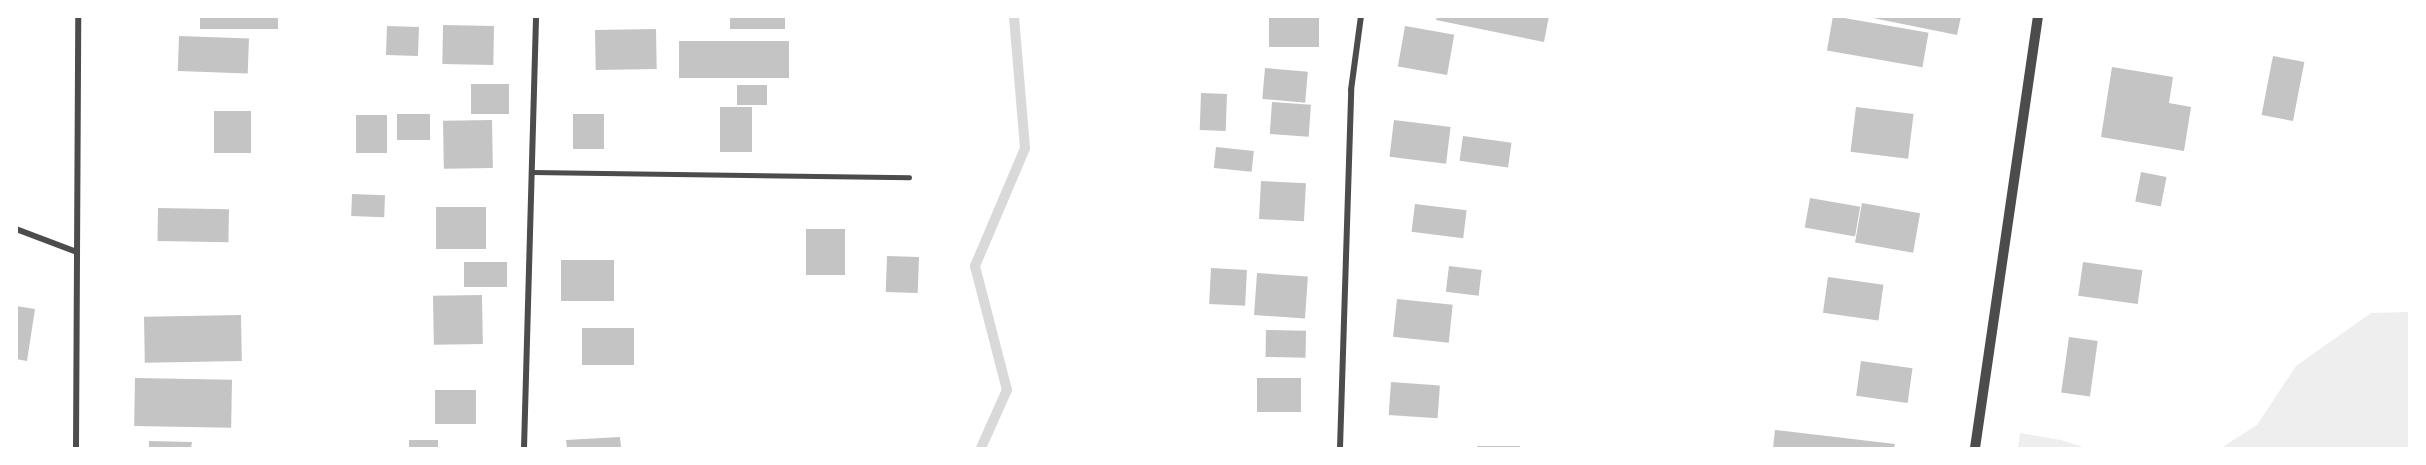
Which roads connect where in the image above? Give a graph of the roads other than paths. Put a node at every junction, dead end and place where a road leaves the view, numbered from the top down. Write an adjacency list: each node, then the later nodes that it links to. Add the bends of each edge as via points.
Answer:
1 (78, 16): 8 (street)
2 (536, 16): 5 (street)
3 (1361, 16): 11 (street, via 1351,90)
4 (2038, 16): 12 (street)
5 (532, 172): 6 (lane); 10 (street)
6 (909, 177)
7 (16, 229): 8 (street)
8 (77, 252): 9 (street)
9 (76, 448)
10 (524, 448)
11 (1341, 448)
12 (1975, 448)

